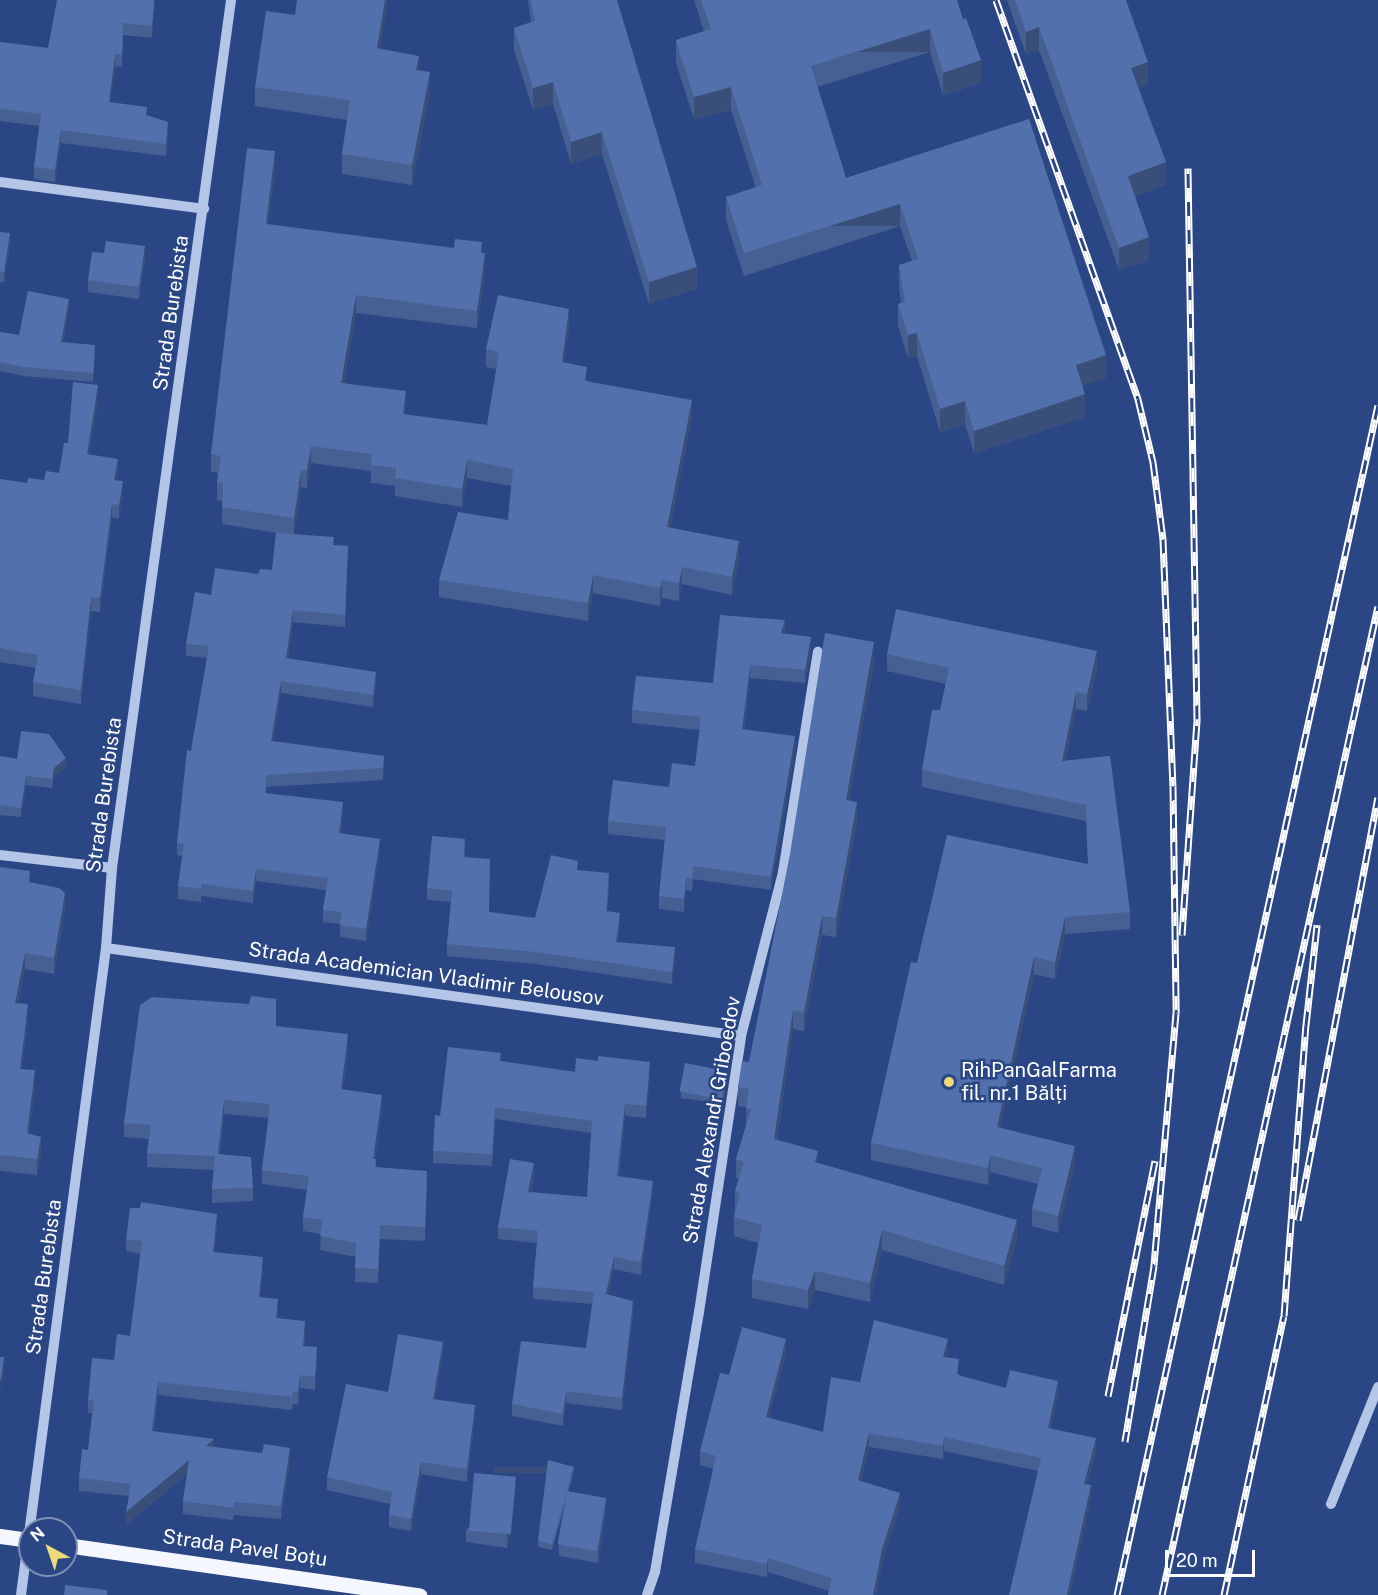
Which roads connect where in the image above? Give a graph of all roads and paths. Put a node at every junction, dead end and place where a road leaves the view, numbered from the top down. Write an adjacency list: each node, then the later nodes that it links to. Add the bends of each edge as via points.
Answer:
1 (231, 0): 3 (street, Strada Burebista)
2 (0, 182): 3 (street)
3 (204, 209): 6 (street, Strada Burebista)
4 (818, 652): 8 (street, Strada Alexandr Griboedov, via 783,872)
5 (0, 855): 6 (street)
6 (112, 868): 7 (street, Strada Burebista)
7 (106, 948): 8 (street, Strada Academician Vladimir Belousov); 11 (street, Strada Burebista)
8 (741, 1036): 19 (street, Strada Alexandr Griboedov, via 655,1572)
9 (1378, 1387): 10 (street)
10 (1331, 1504)
11 (31, 1517)
12 (0, 1536): 13 (main road)
13 (18, 1539)
14 (78, 1547): 16 (main road, Strada Pavel Boțu)
15 (23, 1577): 17 (street, Strada Burebista)
16 (359, 1590): 18 (main road, Strada Pavel Boțu)
17 (21, 1595)
18 (419, 1595)
19 (647, 1595)

